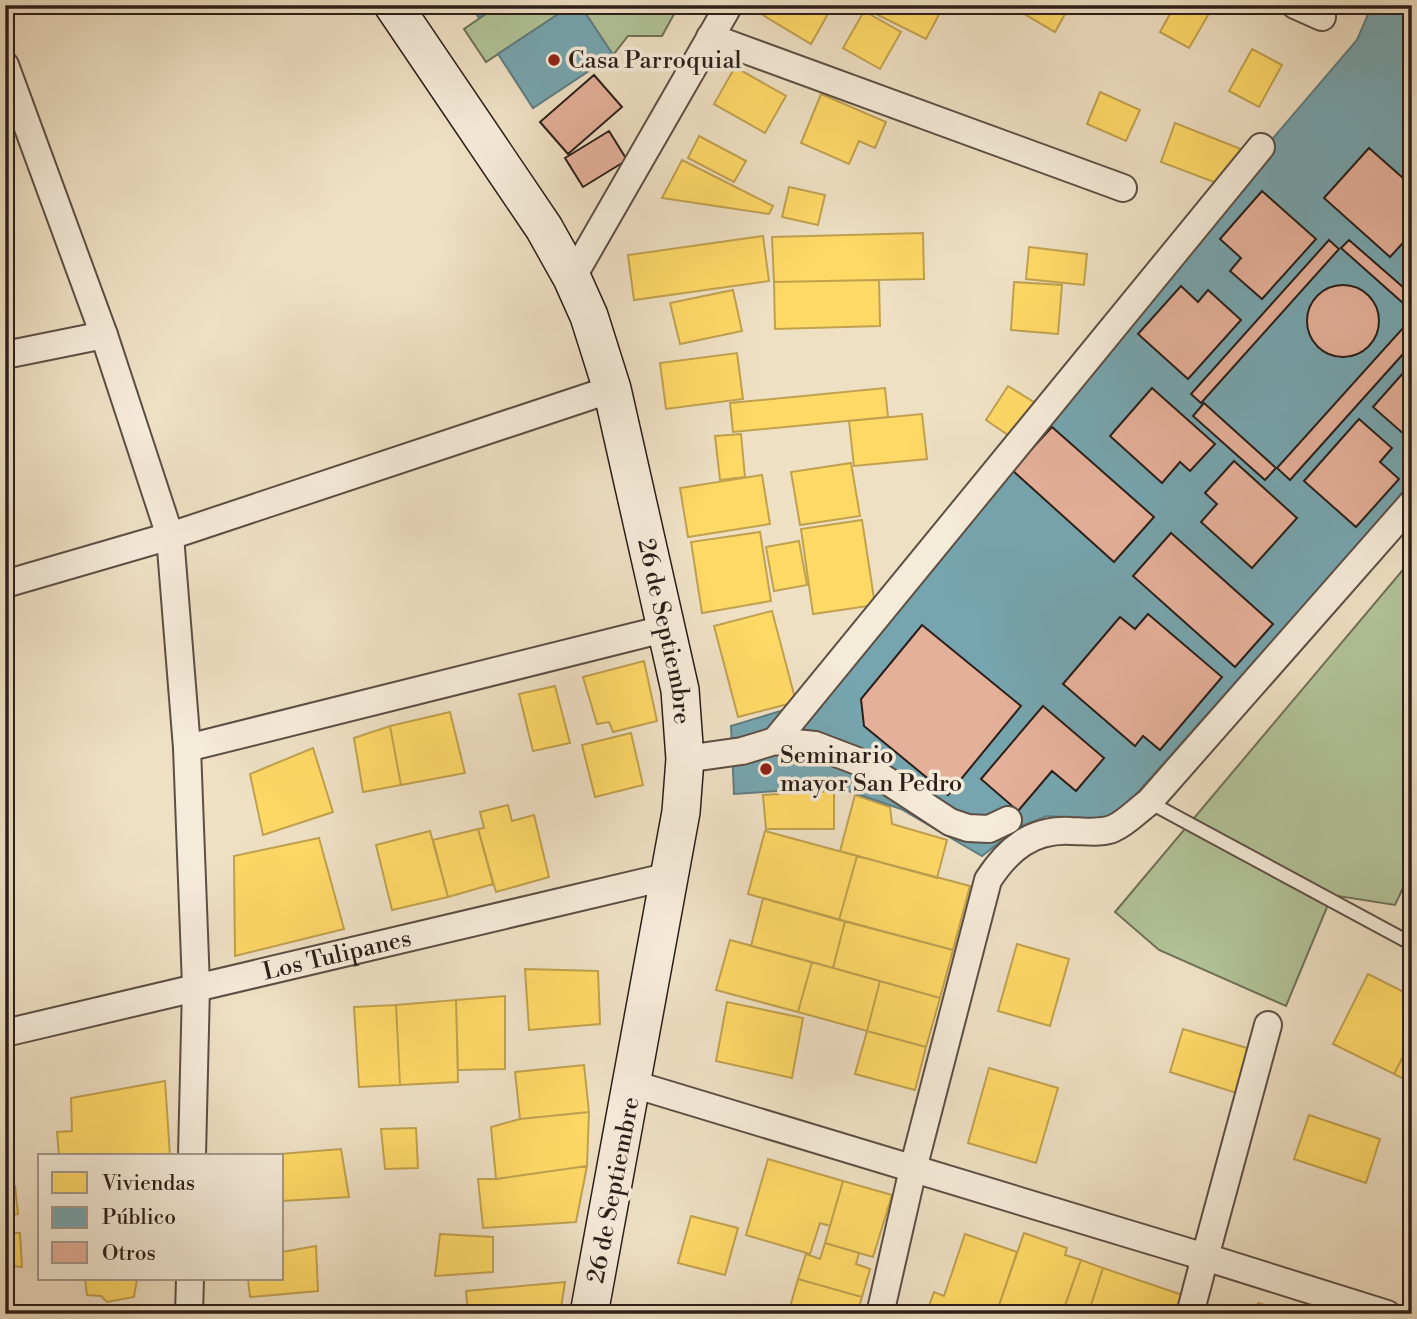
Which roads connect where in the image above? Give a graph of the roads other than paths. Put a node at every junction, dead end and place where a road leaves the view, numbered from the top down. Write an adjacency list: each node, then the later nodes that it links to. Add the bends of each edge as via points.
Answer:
1 (393, 5): 9 (street, 26 de Septiembre, via 544,228)
2 (729, 5): 5 (street)
3 (1295, 5): 4 (street)
4 (1322, 17)
5 (710, 37): 8 (street); 9 (street)
6 (5, 65): 10 (street)
7 (1261, 147): 17 (street)
8 (1123, 188)
9 (572, 278): 12 (street, 26 de Septiembre)
10 (104, 335): 11 (street); 14 (street)
11 (5, 355)
12 (612, 389): 14 (street); 16 (street, 26 de Septiembre)
13 (1412, 503): 20 (street)
14 (170, 536): 15 (street); 18 (street)
15 (5, 584)
16 (668, 628): 18 (street); 19 (street, 26 de Septiembre, via 680,690)
17 (775, 741): 19 (street); 21 (street, via 815,745 857,761 950,822 989,829)
18 (187, 748): 24 (street)
19 (685, 759): 22 (street, 26 de Septiembre)
20 (1149, 802): 23 (lane); 29 (street, via 1114,828 1058,830 1030,838 1003,856 988,880)
21 (1009, 820)
22 (670, 876): 24 (street, Los Tulipanes); 27 (street, 26 de Septiembre)
23 (1412, 944)
24 (196, 986): 26 (street, Los Tulipanes); 28 (street)
25 (1268, 1025): 30 (street)
26 (5, 1033)
27 (633, 1084): 29 (street); 33 (street, 26 de Septiembre)
28 (192, 1154)
29 (913, 1169): 30 (street); 34 (street)
30 (1205, 1257): 35 (street); 36 (street)
31 (190, 1280): 32 (street)
32 (189, 1314)
33 (589, 1314)
34 (880, 1314)
35 (1190, 1314)
36 (1387, 1314)

